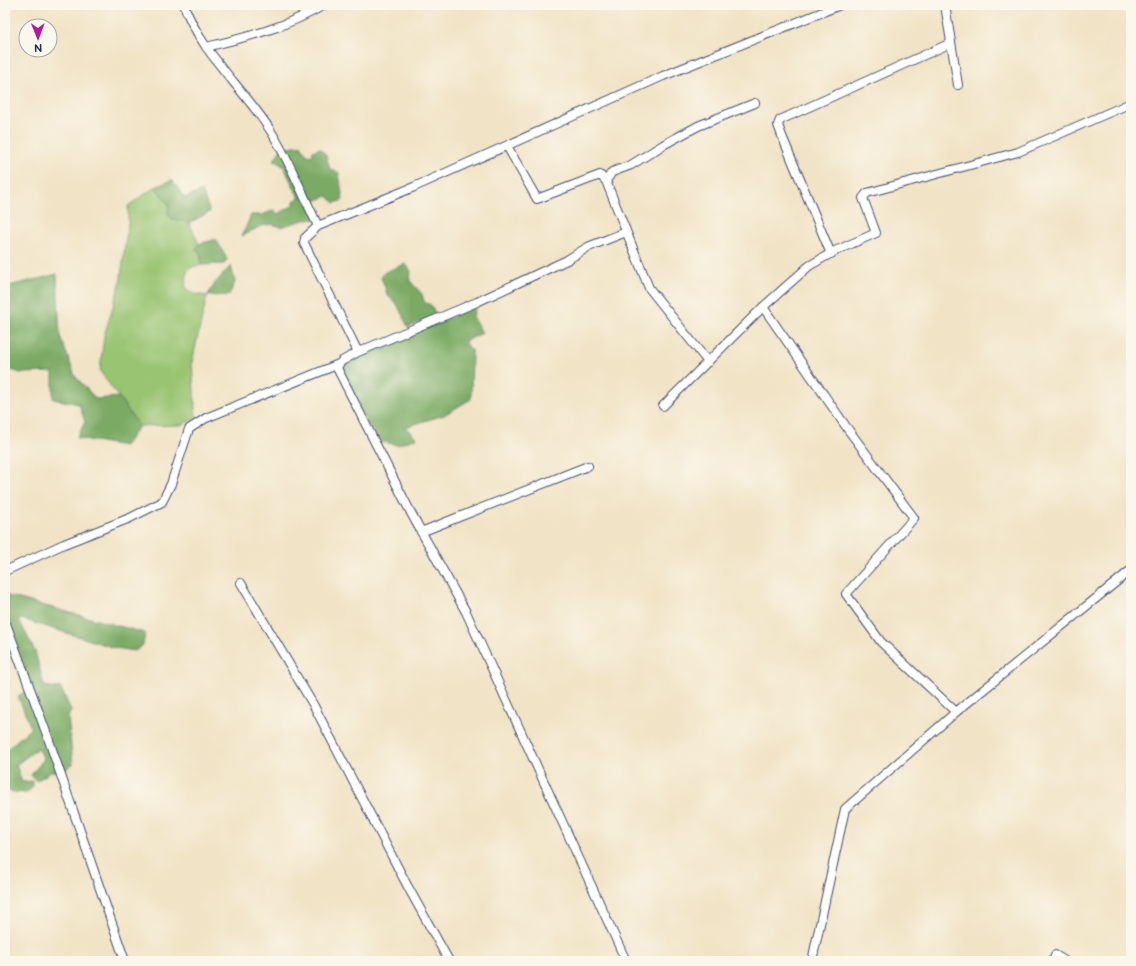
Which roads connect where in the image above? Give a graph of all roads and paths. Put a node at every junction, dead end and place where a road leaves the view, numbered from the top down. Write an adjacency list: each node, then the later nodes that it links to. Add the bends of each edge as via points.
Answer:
1 (184, 5): 7 (street)
2 (324, 5): 7 (street, via 296,21 274,29)
3 (840, 5): 5 (street)
4 (945, 5): 6 (street)
5 (828, 7): 11 (street, via 663,76)
6 (951, 43): 8 (street); 15 (street, via 780,120 778,125 782,136)
7 (206, 47): 13 (street, via 272,132)
8 (958, 85)
9 (754, 103): 12 (street, via 698,126 663,144 631,165 612,172)
10 (1131, 103): 15 (street, via 1018,152 867,193 863,198 876,233)
11 (507, 146): 12 (street, via 537,199 600,175); 13 (street)
12 (606, 181): 14 (street)
13 (318, 226): 17 (street, via 304,243)
14 (626, 232): 17 (street, via 588,247 567,260 476,302); 18 (street, via 649,288)
15 (831, 254): 16 (street, via 809,266)
16 (763, 307): 18 (street); 27 (street, via 847,428 914,518 846,594 881,642)
17 (358, 352): 19 (street)
18 (708, 362): 20 (street)
19 (339, 364): 22 (street, via 338,370); 24 (street, via 206,418 189,429 171,484 162,502)
20 (663, 406)
21 (588, 466): 22 (street)
22 (421, 532): 30 (street, via 466,612)
23 (1131, 570): 27 (street)
24 (5, 571)
25 (241, 583): 29 (street, via 314,706)
26 (5, 621): 28 (street)
27 (956, 712): 31 (street, via 844,809)
28 (125, 961)
29 (449, 961)
30 (626, 961)
31 (812, 961)
32 (1053, 961): 33 (street, via 1055,955)
33 (1066, 961)

